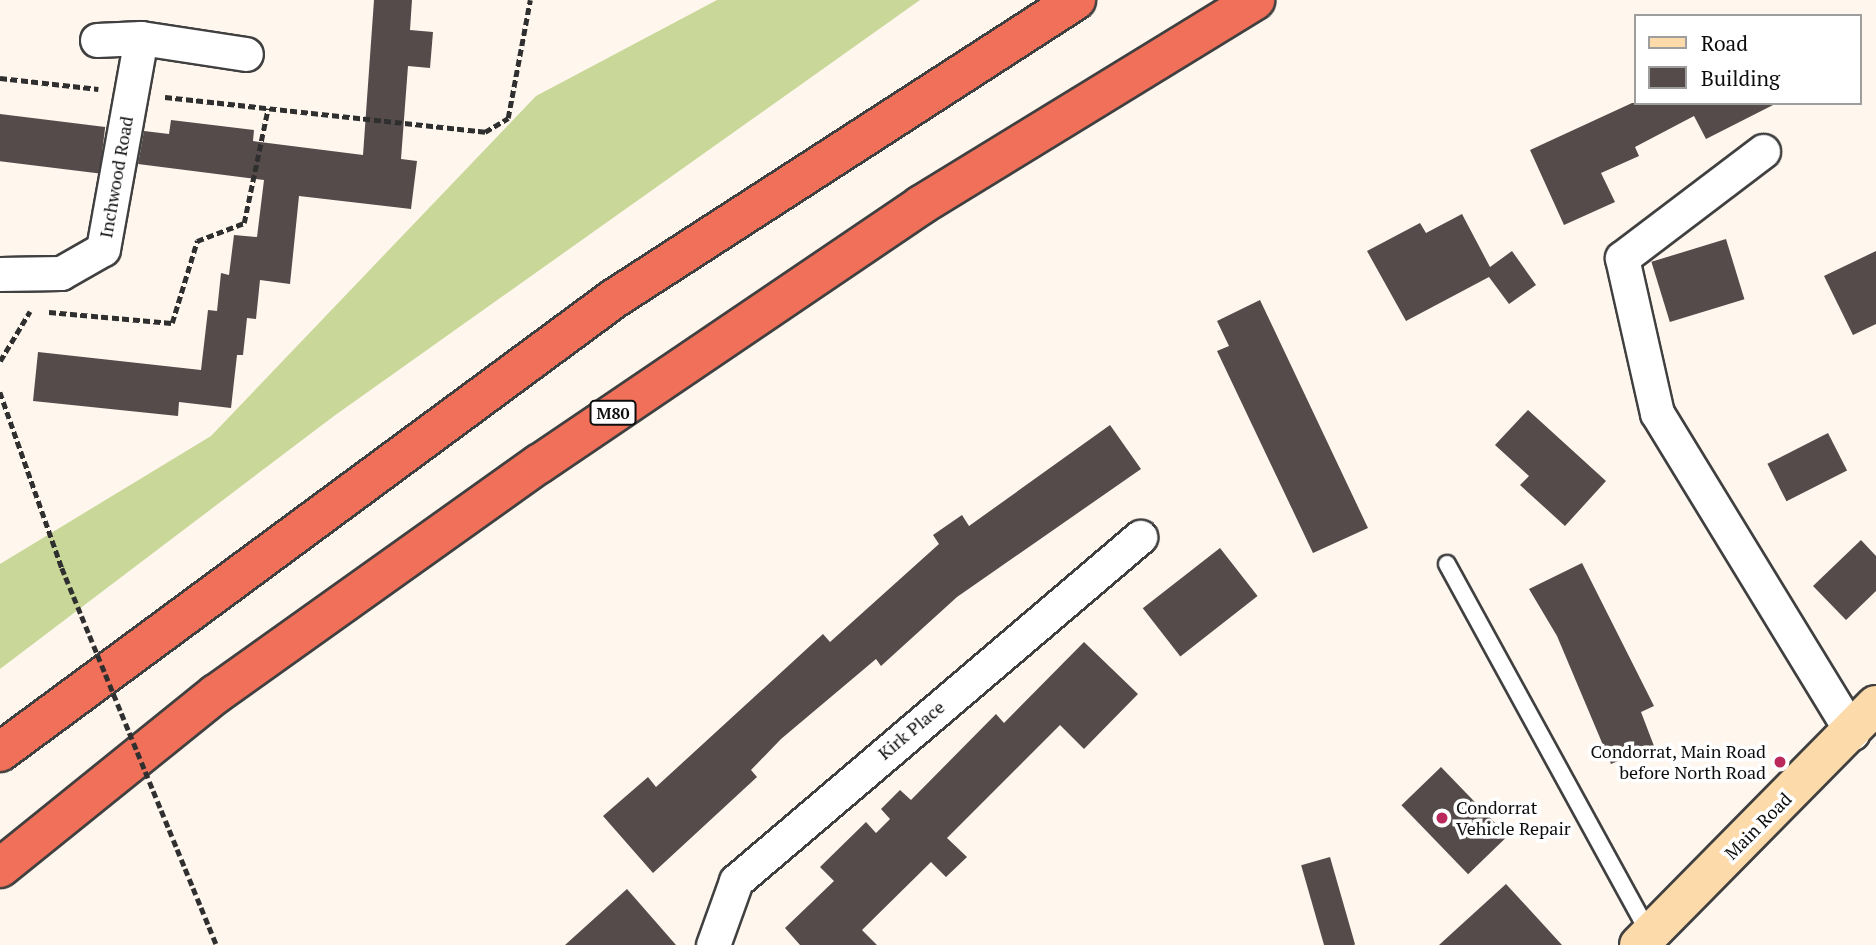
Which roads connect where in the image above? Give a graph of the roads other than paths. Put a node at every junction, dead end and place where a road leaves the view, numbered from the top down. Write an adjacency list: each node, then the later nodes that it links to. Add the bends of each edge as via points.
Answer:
1 (1076, 0): 11 (highway, via 615,298)
2 (1255, 0): 12 (highway, M80, via 921,205 539,464 216,694)
3 (141, 38): 4 (street); 5 (street); 7 (street, Inchwood Road, via 103,249 61,273)
4 (96, 40)
5 (246, 54)
6 (1763, 151): 10 (street, via 1622,258 1657,413)
7 (0, 274)
8 (1140, 537): 14 (street, Kirk Place, via 736,881)
9 (1447, 564): 13 (lane)
10 (1864, 719): 13 (main road, Main Road)
11 (0, 752)
12 (0, 868)
13 (1644, 940)
14 (713, 945)

